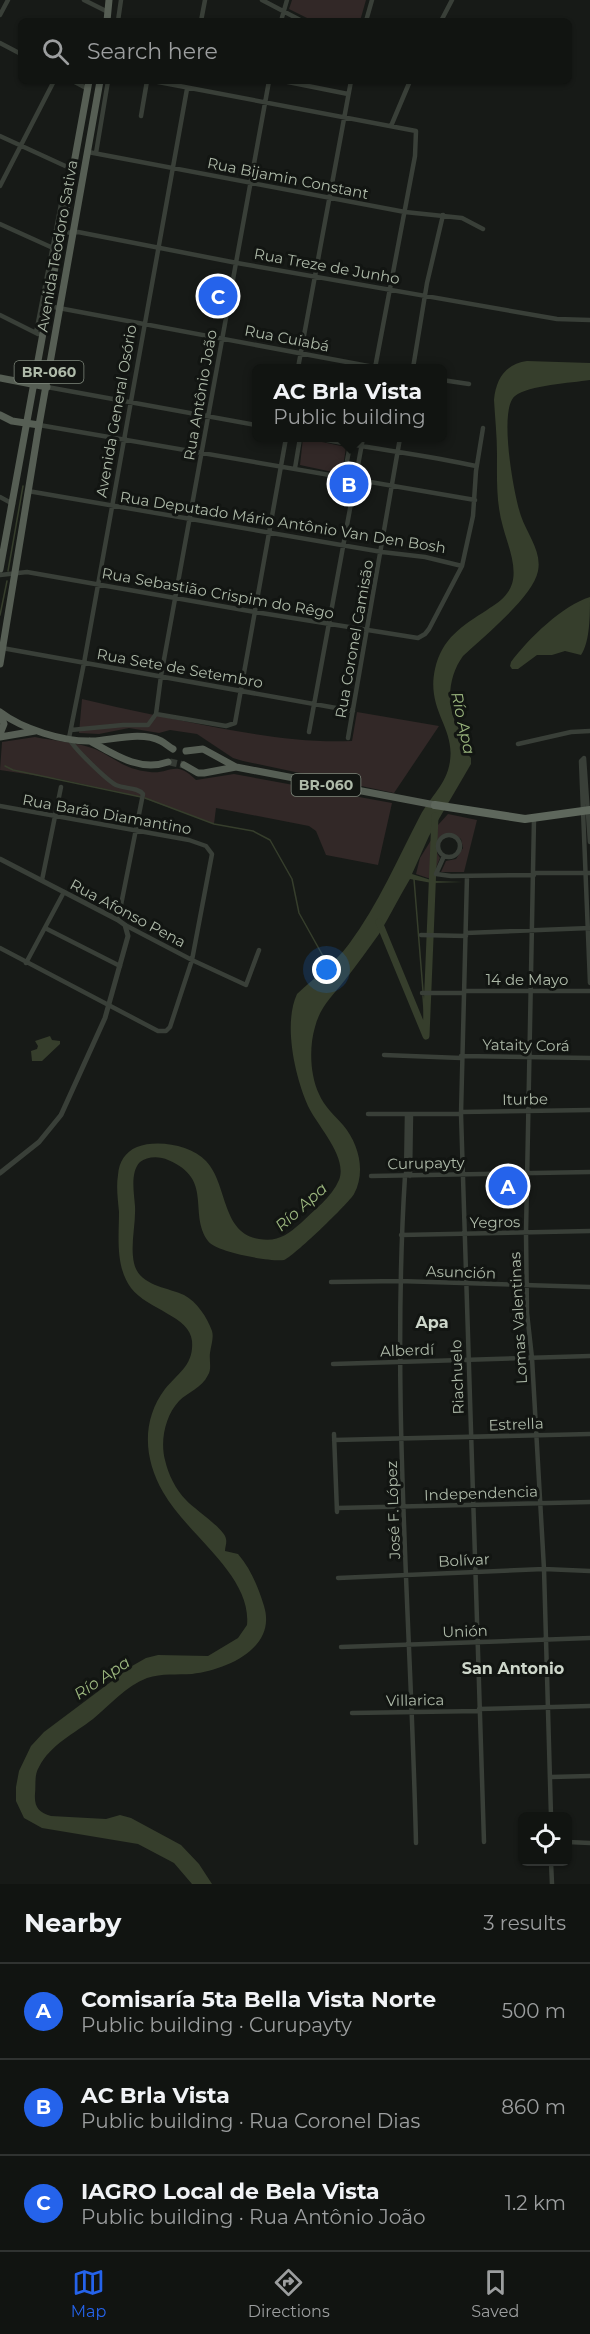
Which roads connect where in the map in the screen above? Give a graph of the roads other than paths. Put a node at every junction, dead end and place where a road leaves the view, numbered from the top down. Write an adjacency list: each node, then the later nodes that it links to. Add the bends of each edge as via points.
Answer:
1 (8, 0): 12 (street)
2 (84, 0): 11 (street)
3 (109, 0): 11 (main road); 14 (main road)
4 (121, 0): 15 (street)
5 (205, 0): 16 (street)
6 (262, 0): 10 (street)
7 (287, 0): 10 (street)
8 (372, 0): 19 (street)
9 (452, 0): 20 (street)
10 (283, 11): 17 (street); 18 (street)
11 (106, 12): 13 (main road)
12 (0, 15)
13 (105, 18)
14 (106, 18)
15 (118, 18)
16 (202, 18)
17 (282, 18)
18 (296, 18)
19 (367, 18)
20 (443, 18)
21 (0, 43): 22 (street)
22 (18, 52)
23 (52, 84): 40 (street)
24 (100, 84): 41 (main road, Avenida Teodoro Sativa / BR-060)
25 (107, 84): 41 (street)
26 (146, 84): 36 (street)
27 (166, 84): 33 (street)
28 (269, 84): 35 (street, Rua Antônio João)
29 (298, 84): 34 (street)
30 (350, 84): 34 (street)
31 (409, 84): 38 (street)
32 (89, 85): 43 (main road, Avenida Teodoro Sativa / BR-060)
33 (187, 89): 35 (street); 42 (street, Avenida General Osório)
34 (348, 94): 37 (street)
35 (266, 102): 37 (street); 44 (street, Rua Antônio João)
36 (141, 116)
37 (345, 118): 38 (street); 47 (street)
38 (391, 126): 48 (street, via 416,131)
39 (0, 136): 40 (street)
40 (20, 146): 43 (street); 45 (street)
41 (92, 152): 42 (street, Rua Bijamin Constant); 52 (main road, Avenida Teodoro Sativa / BR-060)
42 (174, 169): 44 (street, Rua Bijamin Constant); 54 (street, Avenida General Osório)
43 (74, 170): 53 (main road, Avenida Teodoro Sativa / BR-060)
44 (251, 183): 47 (street, Rua Bijamin Constant); 56 (street, Rua Antônio João)
45 (0, 186)
46 (63, 194): 55 (street)
47 (330, 198): 48 (street, Rua Bijamin Constant); 57 (street)
48 (405, 212): 49 (street, Rua Bijamin Constant); 58 (street)
49 (443, 215): 51 (street, Rua Bijamin Constant, via 462,218); 59 (street)
50 (0, 224): 55 (street)
51 (483, 229)
52 (73, 232): 53 (street, Rua Treze de Junho); 54 (street, Rua Treze de Junho); 61 (main road, Avenida Teodoro Sativa / BR-060)
53 (62, 233): 55 (main road, Avenida Teodoro Sativa / BR-060)
54 (158, 247): 56 (street, Rua Treze de Junho); 64 (street, Avenida General Osório)
55 (55, 249): 60 (main road, Avenida Teodoro Sativa / BR-060); 65 (street)
56 (237, 263): 57 (street, Rua Treze de Junho); 66 (street, Rua Antônio João)
57 (314, 276): 58 (street, Rua Treze de Junho); 67 (street)
58 (389, 289): 59 (street, Rua Treze de Junho); 70 (street)
59 (425, 295): 63 (street, Rua Treze de Junho, via 557,319); 71 (street)
60 (48, 306): 61 (street, Rua Cuiabá); 65 (main road, Avenida Teodoro Sativa / BR-060)
61 (59, 308): 64 (street, Rua Cuiabá); 76 (main road, Avenida Teodoro Sativa / BR-060)
62 (0, 315): 65 (street)
63 (590, 320)
64 (144, 324): 66 (street, Rua Cuiabá); 77 (street, Avenida General Osório)
65 (40, 335): 75 (main road, Avenida Teodoro Sativa / BR-060)
66 (222, 339): 67 (street, Rua Cuiabá); 79 (street, Rua Antônio João)
67 (300, 353): 68 (street); 69 (street, Rua Cuiabá)
68 (299, 364)
69 (356, 364)
70 (378, 364)
71 (414, 364)
72 (0, 378): 75 (main road)
73 (447, 381): 74 (street)
74 (469, 384)
75 (34, 385): 76 (main road); 80 (main road, Avenida Teodoro Sativa / BR-060)
76 (46, 387): 77 (street); 82 (main road, Avenida Teodoro Sativa / BR-060)
77 (130, 403): 79 (street); 84 (street, Avenida General Osório)
78 (0, 415): 80 (main road)
79 (208, 416): 81 (street); 93 (street, Rua Antônio João)
80 (26, 424): 82 (main road); 103 (main road, Avenida Teodoro Sativa / BR-060)
81 (252, 424)
82 (39, 425): 84 (street); 100 (main road, Avenida Teodoro Sativa / BR-060)
83 (483, 428): 95 (street)
84 (124, 440): 93 (street); 104 (street, Avenida General Osório)
85 (285, 442): 94 (street)
86 (299, 442): 96 (street)
87 (336, 442): 90 (street)
88 (362, 442): 91 (street)
89 (399, 442): 92 (street, Rua Coronel Camisão)
90 (350, 445): 91 (street); 97 (street)
91 (361, 447): 92 (street); 98 (street)
92 (398, 452): 95 (street); 99 (street, Rua Coronel Camisão)
93 (202, 453): 94 (street); 105 (street, Rua Antônio João)
94 (281, 466): 96 (street); 106 (street)
95 (476, 466): 102 (street)
96 (295, 468): 97 (street)
97 (344, 477): 98 (street)
98 (355, 480): 99 (street); 107 (street)
99 (392, 486): 102 (street); 108 (street, Rua Coronel Camisão)
100 (28, 491): 104 (street, Rua Deputado Mário Antônio Van Den Bosh); 111 (main road, Avenida Teodoro Sativa / BR-060)
101 (0, 497): 103 (street)
102 (475, 500): 109 (street)
103 (13, 504): 110 (main road, Avenida Teodoro Sativa / BR-060)
104 (111, 506): 105 (street, Rua Deputado Mário Antônio Van Den Bosh); 113 (street, Avenida General Osório)
105 (190, 520): 106 (street, Rua Deputado Mário Antônio Van Den Bosh); 114 (street, Rua Antônio João)
106 (269, 533): 107 (street, Rua Deputado Mário Antônio Van Den Bosh); 115 (street)
107 (343, 545): 108 (street, Rua Deputado Mário Antônio Van Den Bosh); 116 (street)
108 (381, 552): 109 (street, Rua Deputado Mário Antônio Van Den Bosh); 117 (street, Rua Coronel Camisão)
109 (462, 566): 117 (street, Rua Sebastião Crispim do Rêgo, via 429,629 418,638)
110 (0, 569)
111 (14, 574): 112 (street, Rua Sebastião Crispim do Rêgo); 113 (street, Rua Sebastião Crispim do Rêgo, via 27,572); 118 (main road, Avenida Teodoro Sativa / BR-060)
112 (0, 575)
113 (97, 584): 114 (street, Rua Sebastião Crispim do Rêgo); 119 (street, Avenida General Osório)
114 (175, 599): 115 (street, Rua Sebastião Crispim do Rêgo); 121 (street, Rua Antônio João)
115 (255, 612): 116 (street, Rua Sebastião Crispim do Rêgo); 122 (street)
116 (329, 624): 117 (street, Rua Sebastião Crispim do Rêgo); 123 (street)
117 (368, 631): 124 (street, Rua Coronel Camisão)
118 (2, 648): 119 (street, Rua Sete de Setembro); 120 (main road, Avenida Teodoro Sativa / BR-060)
119 (84, 663): 121 (street, Rua Sete de Setembro); 130 (street, Avenida General Osório)
120 (0, 664)
121 (161, 676): 122 (street, Rua Sete de Setembro); 126 (street, Rua Antônio João)
122 (242, 690): 123 (street, Rua Sete de Setembro); 126 (street, via 235,723 225,726)
123 (314, 704): 124 (street, Rua Sete de Setembro); 129 (street)
124 (353, 711): 132 (street, Rua Coronel Camisão)
125 (0, 712): 127 (main road); 131 (main road, via 4,724)
126 (156, 714): 130 (street, via 148,725 123,724)
127 (35, 731): 130 (main road); 131 (main road)
128 (590, 731): 134 (street)
129 (309, 732)
130 (70, 734): 133 (main road); 142 (street, via 79,752 111,782 139,790 142,798)
131 (0, 736)
132 (348, 738)
133 (90, 741): 133 (main road, via 124,760 154,766 169,762 172,749 157,740 128,736)
134 (518, 744)
135 (236, 768): 135 (main road, BR-060, via 203,749 188,752 185,765 204,773); 137 (main road, BR-060)
136 (60, 787): 140 (street)
137 (435, 805): 141 (highway)
138 (0, 806): 140 (street, Rua Barão Diamantino)
139 (588, 810): 139 (street, via 584,758 581,761); 141 (highway); 143 (street); 146 (street)
140 (55, 816): 142 (street, Rua Barão Diamantino); 149 (street)
141 (534, 819): 147 (street, Lomas Valentinas)
142 (134, 831): 151 (street); 160 (street, Rua Barão Diamantino, via 189,840 209,848 212,860)
143 (590, 842)
144 (444, 856): 144 (street, via 455,855 459,850 454,837 444,836 439,841 439,851); 148 (street, via 436,873)
145 (0, 859): 149 (street, Rua Afonso Pena)
146 (588, 873): 147 (street); 154 (street)
147 (534, 874): 148 (street); 155 (street, Lomas Valentinas)
148 (467, 879): 156 (street, Riachuelo)
149 (42, 880): 150 (street, Rua Afonso Pena)
150 (64, 892): 151 (street, Rua Afonso Pena); 153 (street)
151 (118, 920): 152 (street, Rua Afonso Pena)
152 (125, 925): 160 (street, Rua Afonso Pena); 162 (street, via 128,936)
153 (45, 928): 161 (street); 162 (street)
154 (589, 928): 155 (street); 163 (street)
155 (533, 930): 156 (street); 164 (street, Lomas Valentinas)
156 (466, 934): 157 (street); 166 (street, Riachuelo)
157 (421, 935)
158 (0, 948): 161 (street)
159 (259, 950): 160 (street, Rua Afonso Pena, via 246,985)
160 (192, 960): 168 (street, via 166,1031)
161 (26, 963): 168 (street)
162 (120, 966): 168 (street)
163 (590, 983)
164 (531, 991): 165 (street, 14 de Mayo); 166 (street, 14 de Mayo); 171 (street, Lomas Valentinas)
165 (590, 991)
166 (464, 992): 167 (street, 14 de Mayo); 170 (street, Riachuelo)
167 (423, 993)
168 (109, 1006): 180 (street, via 61,1115 39,1142)
169 (384, 1055): 170 (street, Yataity Corá)
170 (461, 1057): 171 (street, Yataity Corá); 175 (street, Riachuelo)
171 (530, 1057): 172 (street, Yataity Corá); 174 (street, Lomas Valentinas)
172 (590, 1058)
173 (590, 1110): 174 (street, Iturbe)
174 (528, 1111): 175 (street, Iturbe); 178 (street, Lomas Valentinas)
175 (461, 1113): 177 (street, Iturbe); 181 (street, Riachuelo)
176 (368, 1114): 177 (street, Iturbe)
177 (409, 1114): 183 (street, José F. López)
178 (527, 1172): 179 (street, Curupayty); 181 (street, Curupayty); 185 (street, Lomas Valentinas)
179 (590, 1172)
180 (0, 1173)
181 (462, 1174): 183 (street, Curupayty); 186 (street, Riachuelo)
182 (371, 1176): 183 (street, Curupayty)
183 (407, 1176): 187 (street, José F. López)
184 (590, 1232): 185 (street, Yegros)
185 (526, 1233): 186 (street, Yegros); 191 (street, Lomas Valentinas)
186 (464, 1234): 187 (street, Yegros); 190 (street, Riachuelo)
187 (401, 1235): 188 (street, José F. López)
188 (399, 1281): 189 (street, Asunción); 190 (street, Asunción); 196 (street, José F. López)
189 (331, 1282)
190 (465, 1284): 191 (street, Asunción); 195 (street, Riachuelo)
191 (526, 1285): 192 (street, Asunción); 194 (street, Lomas Valentinas)
192 (590, 1287)
193 (590, 1356): 194 (street, Alberdí)
194 (532, 1358): 195 (street, Alberdí); 199 (street, Lomas Valentinas)
195 (468, 1360): 196 (street, Alberdí); 202 (street, Riachuelo)
196 (400, 1363): 197 (street, Alberdí); 201 (street, José F. López)
197 (333, 1364)
198 (590, 1434): 199 (street, Estrella)
199 (537, 1436): 202 (street, Estrella); 204 (street, Lomas Valentinas)
200 (334, 1437): 201 (street, Estrella); 206 (street, Independencia, via 337,1510)
201 (402, 1438): 202 (street, Estrella); 206 (street, José F. López)
202 (471, 1438): 205 (street, Riachuelo)
203 (590, 1502): 204 (street, Independencia)
204 (540, 1503): 205 (street, Independencia); 207 (street, Lomas Valentinas)
205 (473, 1504): 206 (street, Independencia); 209 (street, Riachuelo)
206 (405, 1508): 210 (street, José F. López)
207 (544, 1569): 208 (street, Bolívar); 209 (street, Bolívar); 213 (street, Lomas Valentinas)
208 (590, 1571)
209 (476, 1572): 210 (street, Bolívar); 214 (street, Riachuelo)
210 (407, 1575): 211 (street, Bolívar); 215 (street, José F. López)
211 (339, 1578)
212 (590, 1638): 213 (street, Unión)
213 (547, 1640): 214 (street, Unión); 218 (street, Lomas Valentinas)
214 (476, 1643): 215 (street, Unión); 219 (street, Riachuelo)
215 (410, 1646): 216 (street, Unión); 220 (street, José F. López)
216 (341, 1647)
217 (590, 1706): 218 (street, Villarica)
218 (549, 1707): 219 (street, Villarica); 223 (street, Lomas Valentinas)
219 (479, 1710): 220 (street, Villarica); 225 (street, Riachuelo)
220 (412, 1712): 221 (street, Villarica); 227 (street, José F. López)
221 (352, 1713)
222 (590, 1776): 223 (street)
223 (551, 1777): 224 (street, Lomas Valentinas)
224 (551, 1812)
225 (484, 1842)
226 (572, 1842): 228 (street)
227 (416, 1843)
228 (590, 1843)
229 (551, 1866): 230 (street)
230 (552, 1884)

